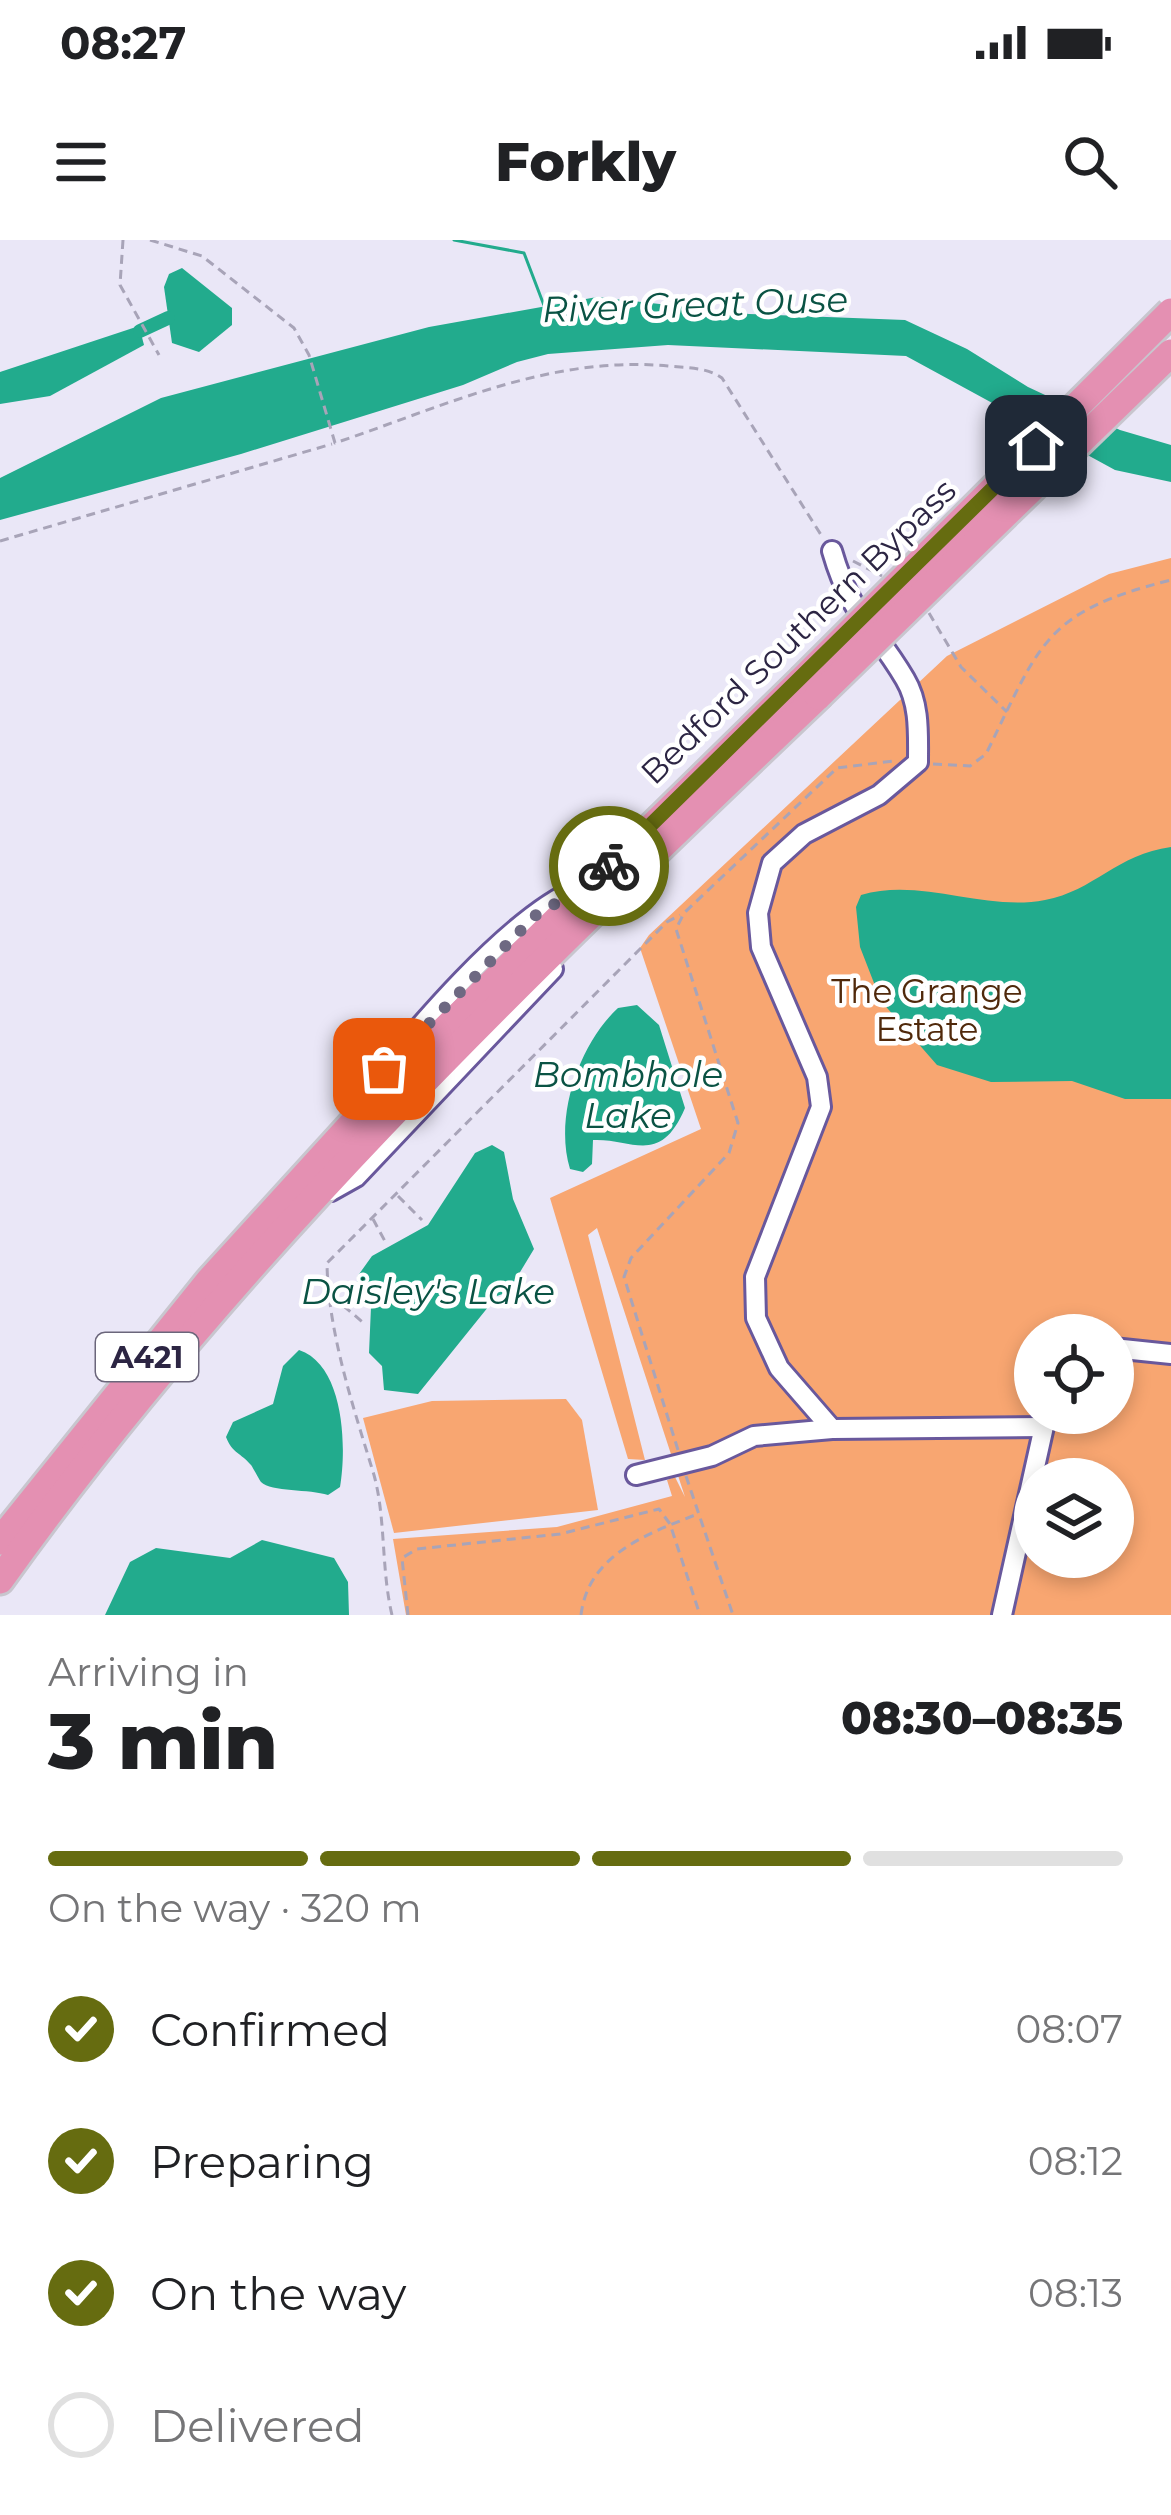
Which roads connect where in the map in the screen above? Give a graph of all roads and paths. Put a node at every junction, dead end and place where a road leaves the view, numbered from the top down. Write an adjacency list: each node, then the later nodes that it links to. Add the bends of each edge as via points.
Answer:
1 (124, 240): 5 (path, via 120,285)
2 (150, 240): 6 (path, via 202,256 294,328)
3 (1171, 312): 12 (highway, Bedford Southern Bypass / A421, bridge)
4 (1171, 352): 12 (highway, Bedford Southern Bypass / A421, bridge)
5 (159, 355)
6 (335, 443): 7 (path); 8 (path, via 560,367 708,370 722,378)
7 (0, 541)
8 (832, 550): 10 (path); 14 (lane, via 845,599 907,681)
9 (1171, 580): 13 (path, via 1086,606 1061,622)
10 (899, 583)
11 (928, 612): 13 (path, via 961,667)
12 (810, 688): 15 (highway, Bedford Southern Bypass / A421)
13 (1007, 712): 14 (path, via 979,761)
14 (918, 762): 16 (path, via 837,768); 27 (lane, via 879,795 803,834 772,863 758,913 761,947 817,1077 820,1107 755,1277 756,1318 779,1368)
15 (599, 891): 17 (highway, Bedford Southern Bypass / A421); 17 (lane, via 537,914 407,1040)
16 (684, 913): 18 (path); 30 (path, via 676,929 680,949 736,1110 736,1135 729,1153 631,1258 624,1277)
17 (302, 1193): 29 (highway, Bedford Southern Bypass / A421)
18 (396, 1195): 19 (path); 20 (path)
19 (372, 1218): 21 (path); 22 (path, via 327,1263)
20 (422, 1220)
21 (387, 1245)
22 (331, 1295): 23 (path); 36 (path, via 374,1477)
23 (366, 1325)
24 (1134, 1350): 25 (lane)
25 (1171, 1354)
26 (1014, 1421): 27 (lane)
27 (832, 1429): 30 (lane, via 754,1436)
28 (1042, 1434): 41 (lane)
29 (93, 1440): 34 (highway, Bedford Southern Bypass / A421); 35 (highway, Bedford Southern Bypass / A421)
30 (682, 1462): 31 (lane); 32 (path)
31 (636, 1475)
32 (697, 1514): 33 (path); 40 (path)
33 (670, 1525): 37 (path, via 659,1509 560,1534 417,1549 402,1558); 38 (path, via 635,1538 599,1570); 39 (path)
34 (0, 1541)
35 (0, 1580)
36 (392, 1615)
37 (408, 1615)
38 (581, 1615)
39 (700, 1615)
40 (734, 1615)
41 (1002, 1615)

